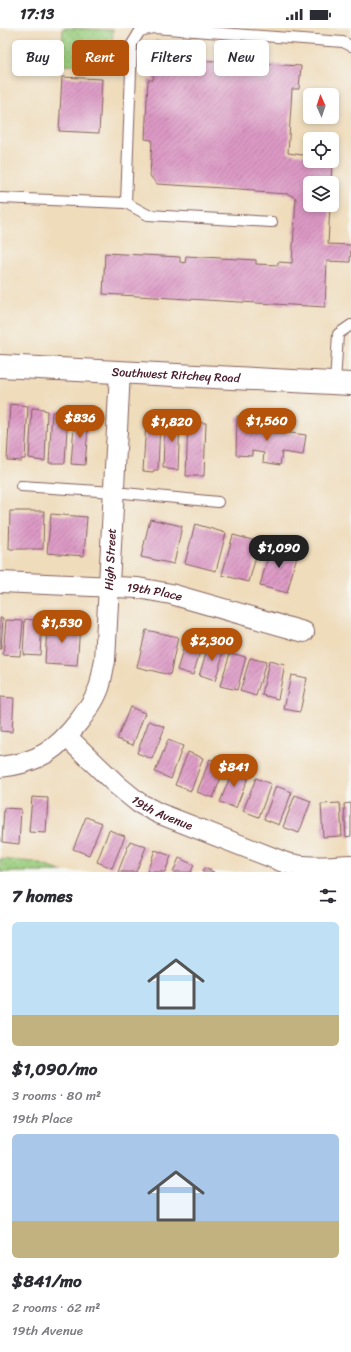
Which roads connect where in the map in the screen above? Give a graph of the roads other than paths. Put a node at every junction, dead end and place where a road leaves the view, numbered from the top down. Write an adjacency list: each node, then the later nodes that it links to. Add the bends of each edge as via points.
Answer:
1 (351, 46): 3 (lane, via 343,42 154,28 140,31 132,44)
2 (0, 198): 3 (lane)
3 (126, 203): 4 (lane, via 148,215)
4 (272, 222)
5 (351, 325): 8 (lane, via 338,334)
6 (0, 366): 7 (street, Southwest Ritchey Road)
7 (120, 372): 8 (street, Southwest Ritchey Road); 10 (street, High Street)
8 (343, 383)
9 (21, 486): 10 (lane)
10 (114, 492): 11 (lane); 13 (street, High Street)
11 (218, 502)
12 (0, 582): 13 (street, 19th Place)
13 (109, 588): 14 (street, 19th Place, via 138,588 171,594); 15 (street, High Street, via 105,661 100,686 90,706)
14 (304, 632)
15 (67, 736): 16 (street, via 38,758); 17 (street, 19th Avenue, via 117,785 139,803 158,813 286,863 311,868)
16 (0, 767)
17 (351, 865)

